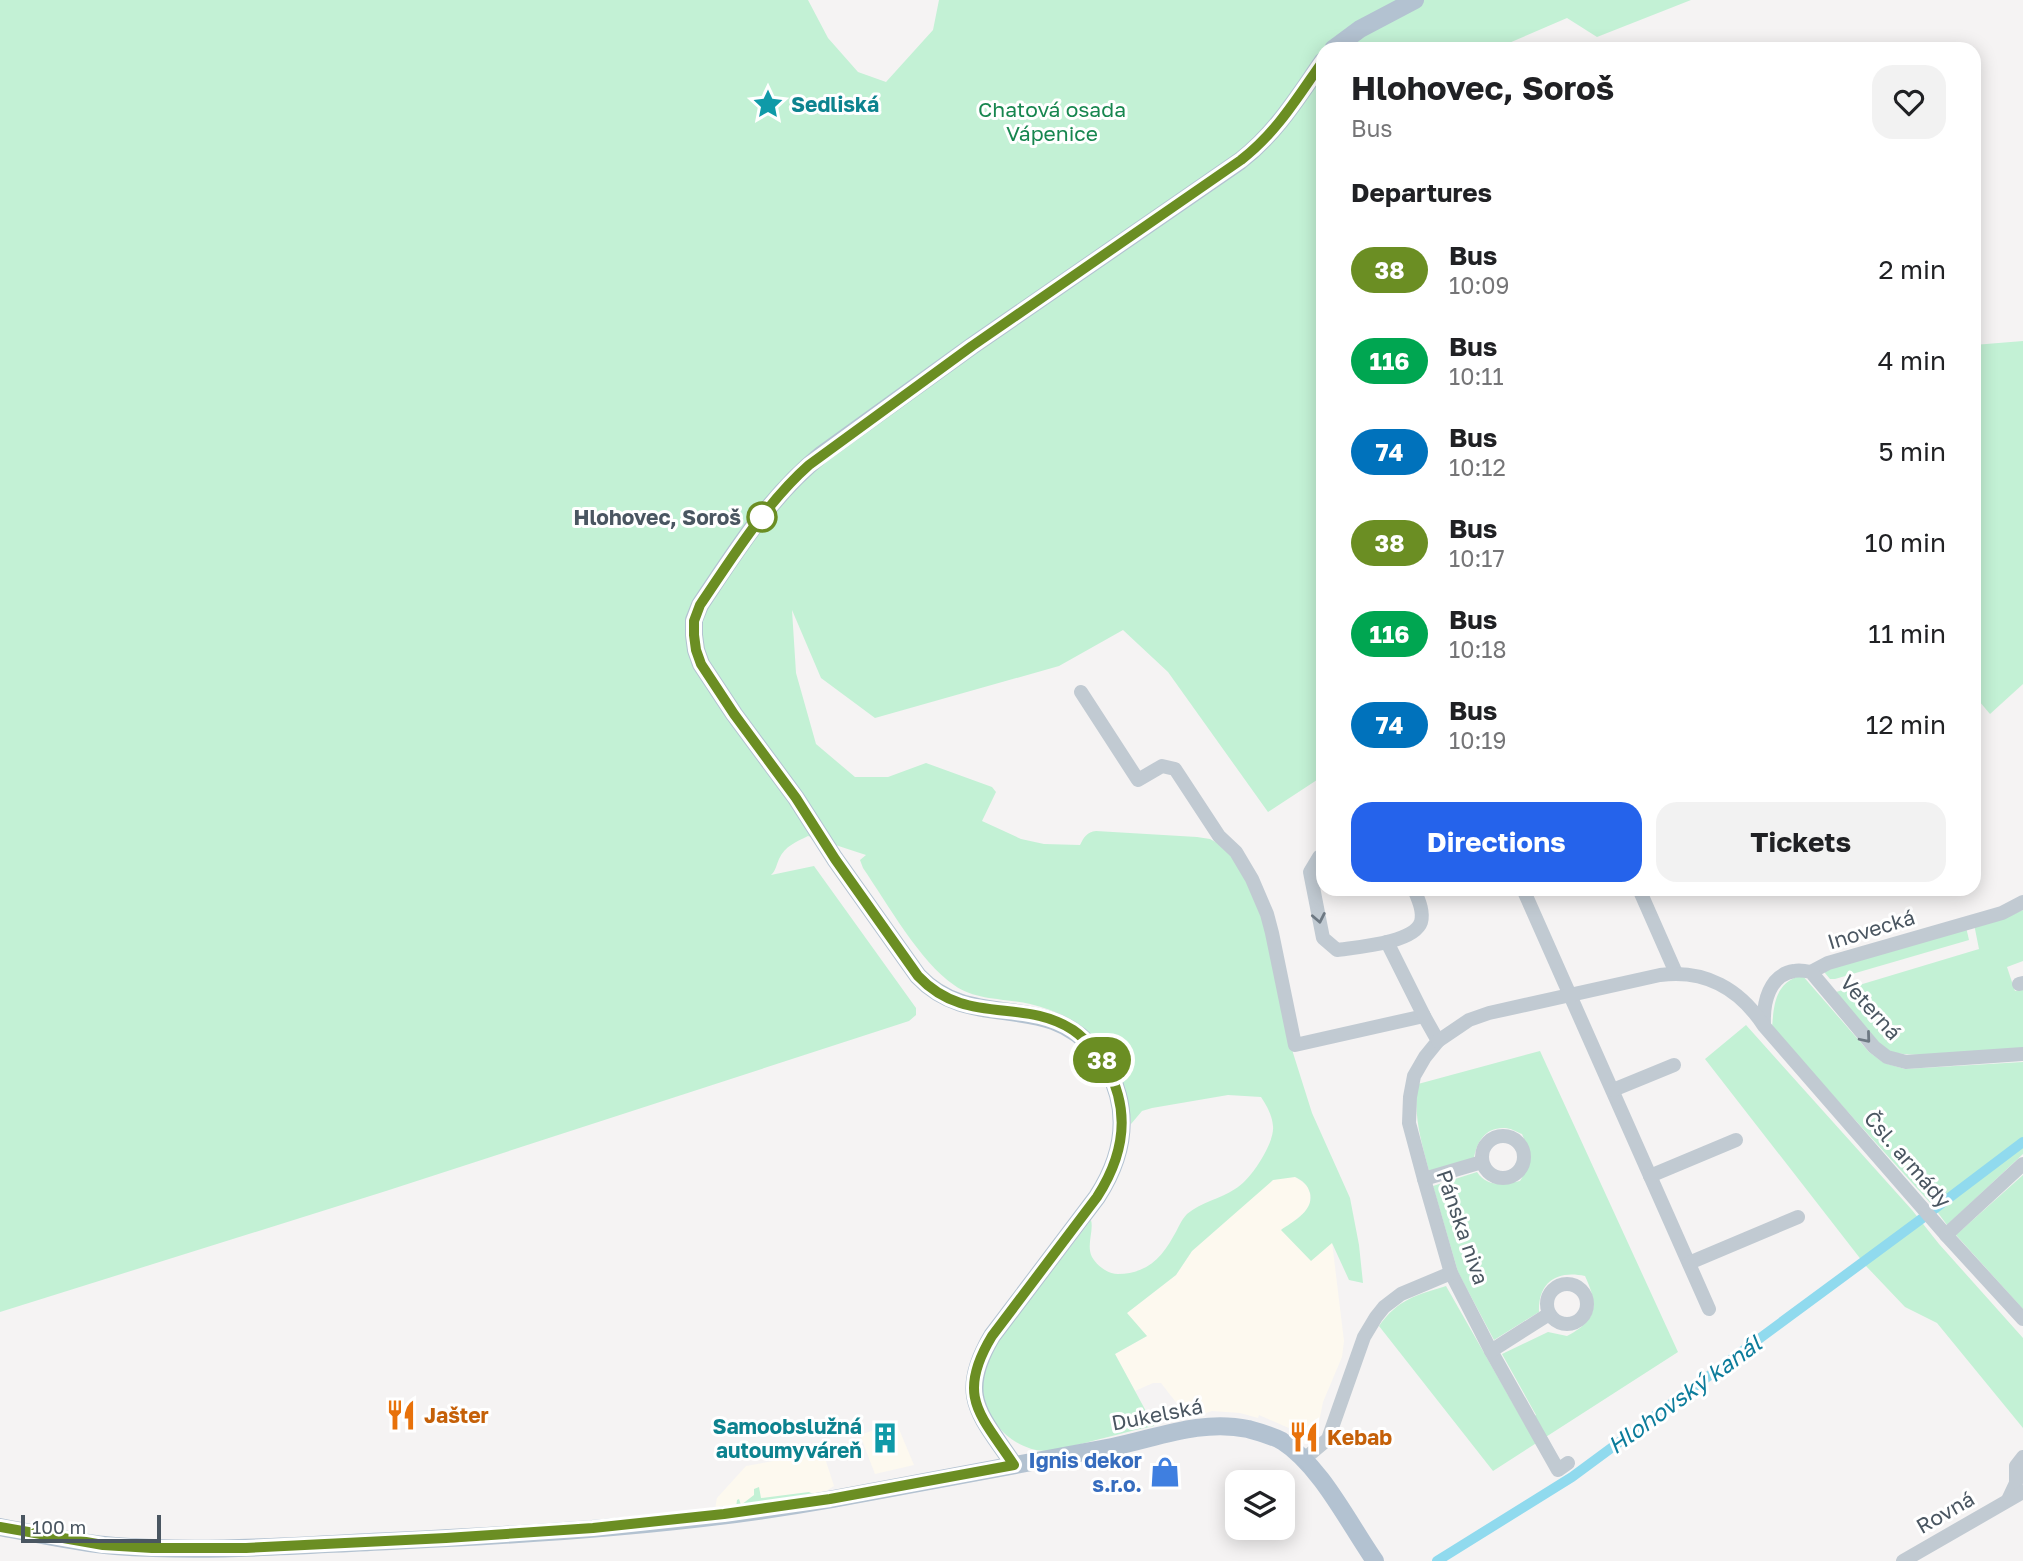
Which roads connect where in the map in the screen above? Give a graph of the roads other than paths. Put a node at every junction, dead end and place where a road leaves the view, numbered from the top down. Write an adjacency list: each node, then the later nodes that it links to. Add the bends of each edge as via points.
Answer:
1 (1415, 0): 2 (main road)
2 (1343, 42)
3 (1316, 71): 38 (main road, via 1279,125 1241,160 809,465 766,512 700,605 694,621 697,654 716,688 918,976 935,991 963,1004 1035,1016 1072,1029 1098,1056 1115,1084 1122,1121 1111,1173 992,1336 975,1375 980,1415)
4 (1081, 692): 16 (street, via 1138,780 1162,766 1175,769 1219,836 1240,859 1267,914 1295,1045)
5 (1316, 862): 10 (street, one-way to 10, via 1310,872 1322,938 1337,950)
6 (1417, 896): 10 (street, via 1421,923 1411,935)
7 (1526, 896): 14 (street)
8 (1642, 896): 12 (street)
9 (2023, 902): 11 (street, Inovecká, via 2002,913 1828,962)
10 (1387, 942): 16 (street)
11 (1811, 971): 13 (street, Veterná, via 1793,971 1778,978); 19 (street, Veterná, one-way to 19, via 1886,1057 1906,1062)
12 (1675, 973): 14 (street); 15 (street, Čsl. armády, via 1711,979)
13 (1769, 992): 15 (street); 17 (street)
14 (1570, 995): 18 (street, via 1489,1013); 21 (street)
15 (1741, 998): 17 (street, Čsl. armády)
16 (1424, 1016): 18 (street)
17 (1764, 1026): 28 (street, Čsl. armády)
18 (1438, 1041): 26 (street, Pánska niva, via 1414,1076 1410,1097 1409,1122)
19 (2023, 1054)
20 (1674, 1065): 21 (street)
21 (1613, 1090): 25 (street)
22 (1735, 1140): 25 (street)
23 (1482, 1162): 26 (street)
24 (2023, 1164): 28 (street)
25 (1650, 1176): 29 (street)
26 (1424, 1179): 30 (street, Pánska niva)
27 (1798, 1216): 29 (street)
28 (1946, 1235): 33 (street, Čsl. armády)
29 (1689, 1263): 31 (street)
30 (1451, 1273): 34 (street, Pánska niva); 36 (street, via 1401,1294 1376,1317 1364,1337 1328,1439)
31 (1709, 1309)
32 (1549, 1314): 34 (street)
33 (2023, 1319)
34 (1491, 1351): 37 (street, Pánska niva, via 1558,1470)
35 (2023, 1457): 40 (street, Rovná, via 2016,1466 2016,1483)
36 (1303, 1460): 38 (main road, Dukelská, via 1266,1434 1219,1426); 42 (main road, Dukelská)
37 (1568, 1463)
38 (1014, 1465): 41 (main road, Dukelská, via 737,1513 467,1537 152,1548 103,1545)
39 (2023, 1492): 40 (street, Rovná)
40 (2008, 1500): 43 (street, Rovná)
41 (0, 1527)
42 (1375, 1561)
43 (1903, 1561)

